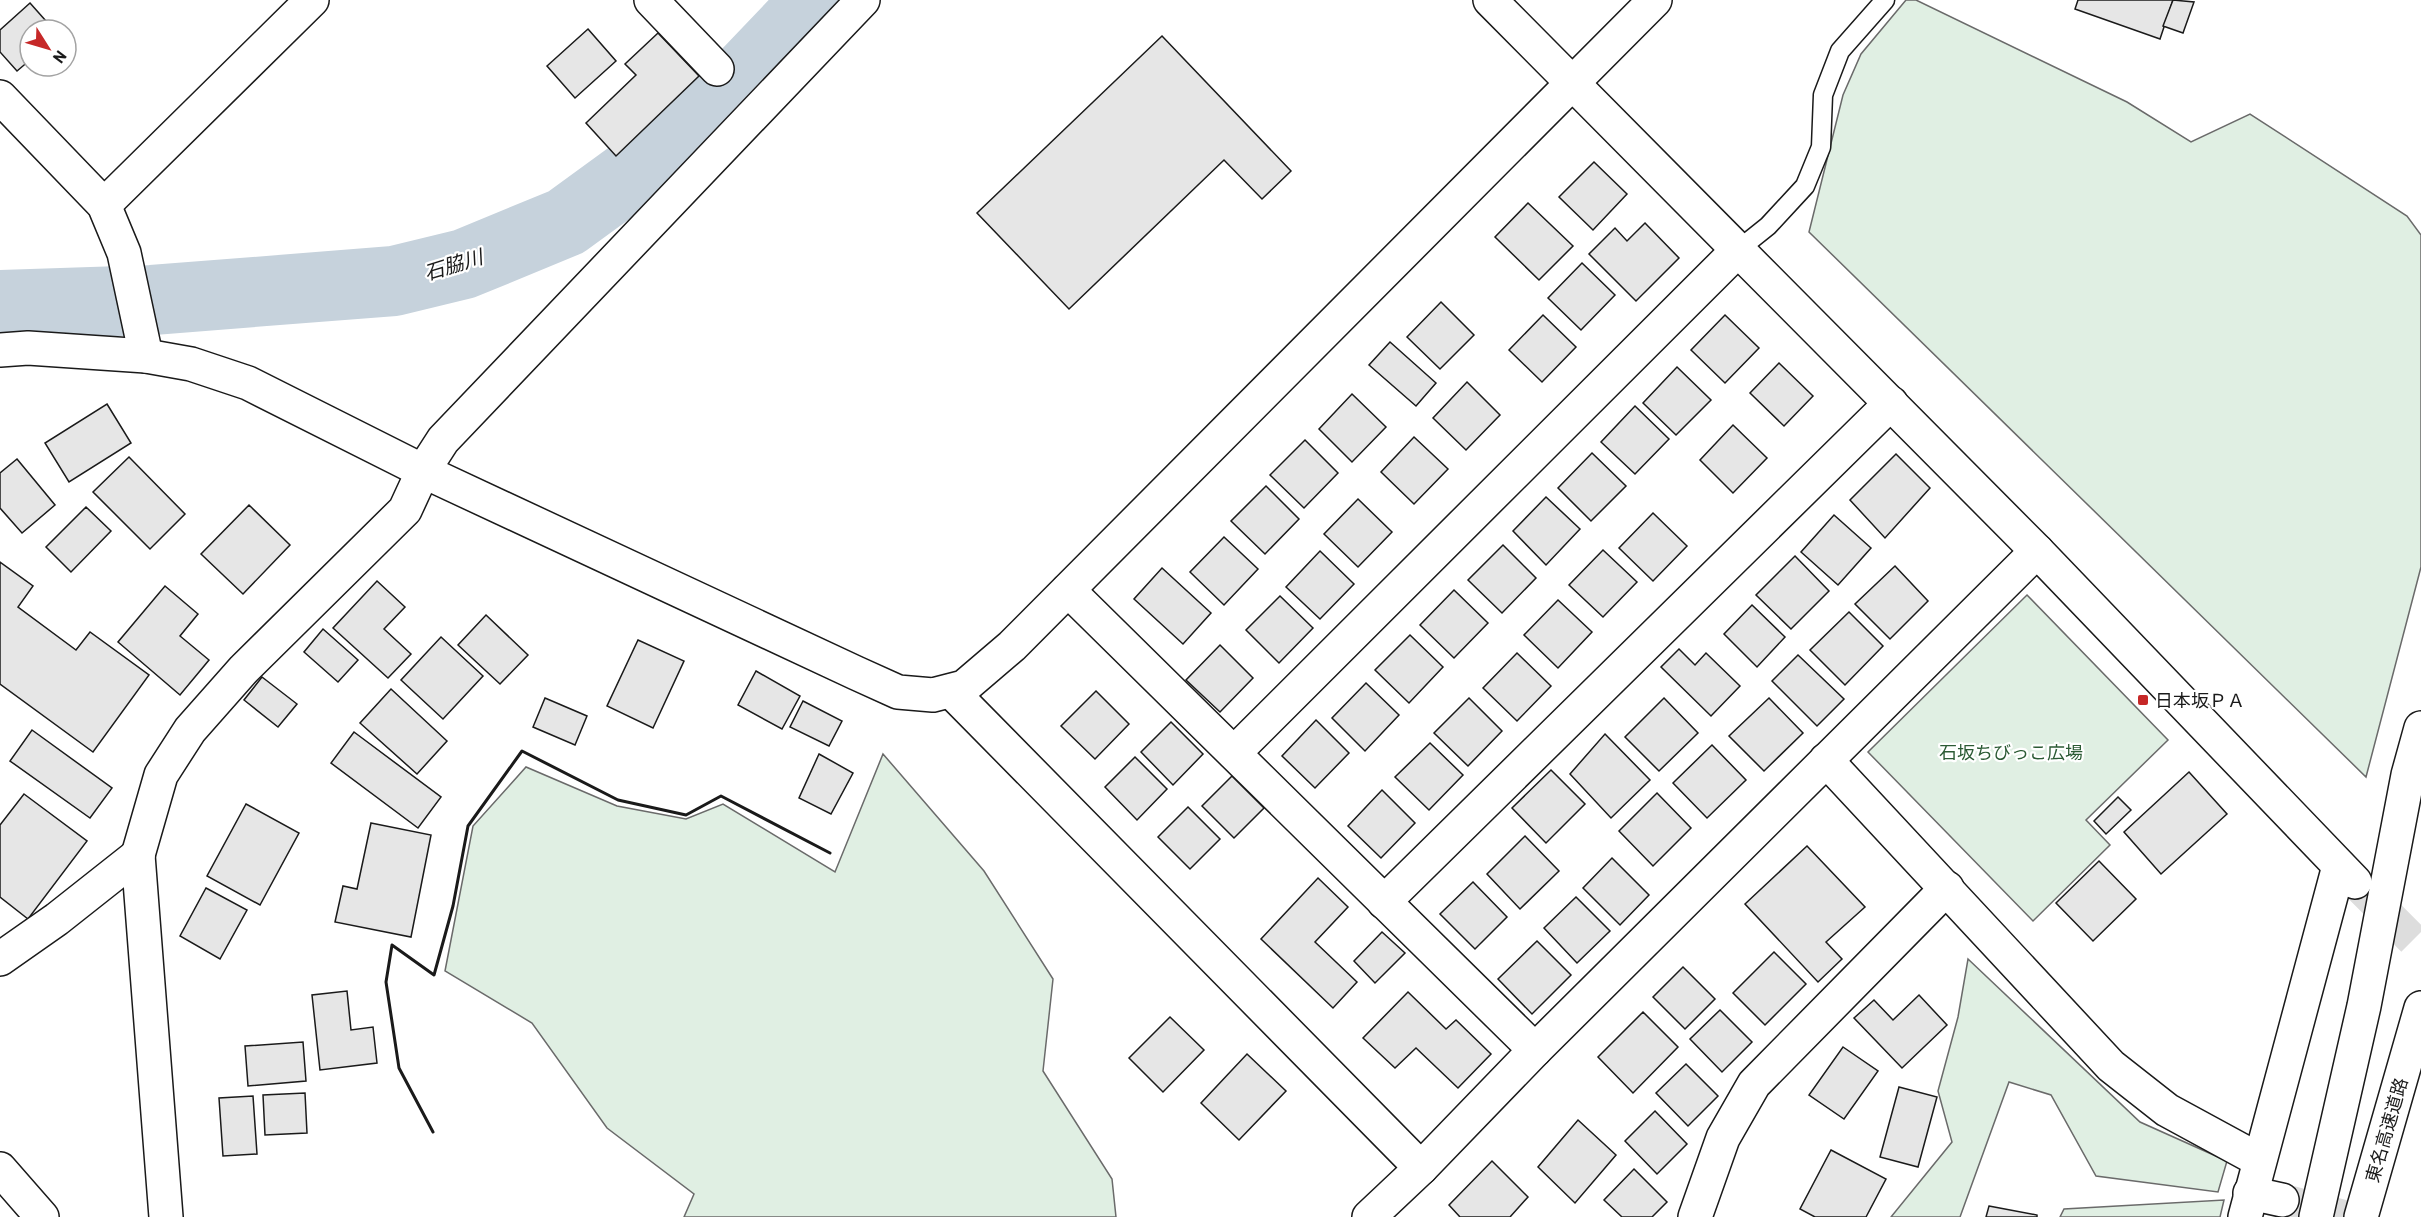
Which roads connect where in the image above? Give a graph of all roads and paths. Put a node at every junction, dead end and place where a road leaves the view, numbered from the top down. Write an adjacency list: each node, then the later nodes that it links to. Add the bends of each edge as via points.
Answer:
1 (312, 0): 10 (main road)
2 (651, 0): 7 (main road)
3 (864, 0): 15 (main road, via 443,440)
4 (1490, 0): 8 (main road)
5 (1655, 0): 8 (main road)
6 (1885, 0): 11 (lane, via 1840,51 1823,95 1821,147 1805,186 1768,226)
7 (717, 69)
8 (1571, 82): 11 (main road); 17 (main road)
9 (0, 97): 10 (main road)
10 (104, 205): 13 (main road, via 124,253)
11 (1738, 250): 14 (main road); 20 (main road)
12 (0, 350): 13 (main road, via 28,348)
13 (146, 356): 15 (main road, via 191,364 248,383)
14 (1890, 403): 16 (main road); 24 (main road)
15 (423, 471): 18 (main road, via 898,692 933,695); 22 (main road, via 405,510 244,669 190,730 161,775)
16 (2037, 551): 21 (main road); 28 (main road, via 2347,874)
17 (1068, 590): 18 (main road, via 1004,653 964,687); 20 (main road)
18 (951, 691): 29 (main road)
19 (2421, 728): 37 (main road)
20 (1234, 753): 24 (main road)
21 (1826, 760): 23 (main road); 27 (main road)
22 (138, 855): 25 (main road); 34 (main road)
23 (1947, 888): 28 (main road, via 2110,1066 2167,1110); 36 (main road, via 1754,1084 1723,1138)
24 (1384, 902): 27 (main road)
25 (0, 959)
26 (2421, 1008): 38 (main road, 東名高速道路)
27 (1535, 1050): 29 (main road)
28 (2259, 1160): 32 (main road)
29 (1421, 1168): 35 (main road)
30 (0, 1169): 33 (main road)
31 (2282, 1200): 32 (main road)
32 (2248, 1205)
33 (42, 1217)
34 (166, 1217)
35 (1369, 1217)
36 (1695, 1217)
37 (2316, 1217)
38 (2361, 1217)

